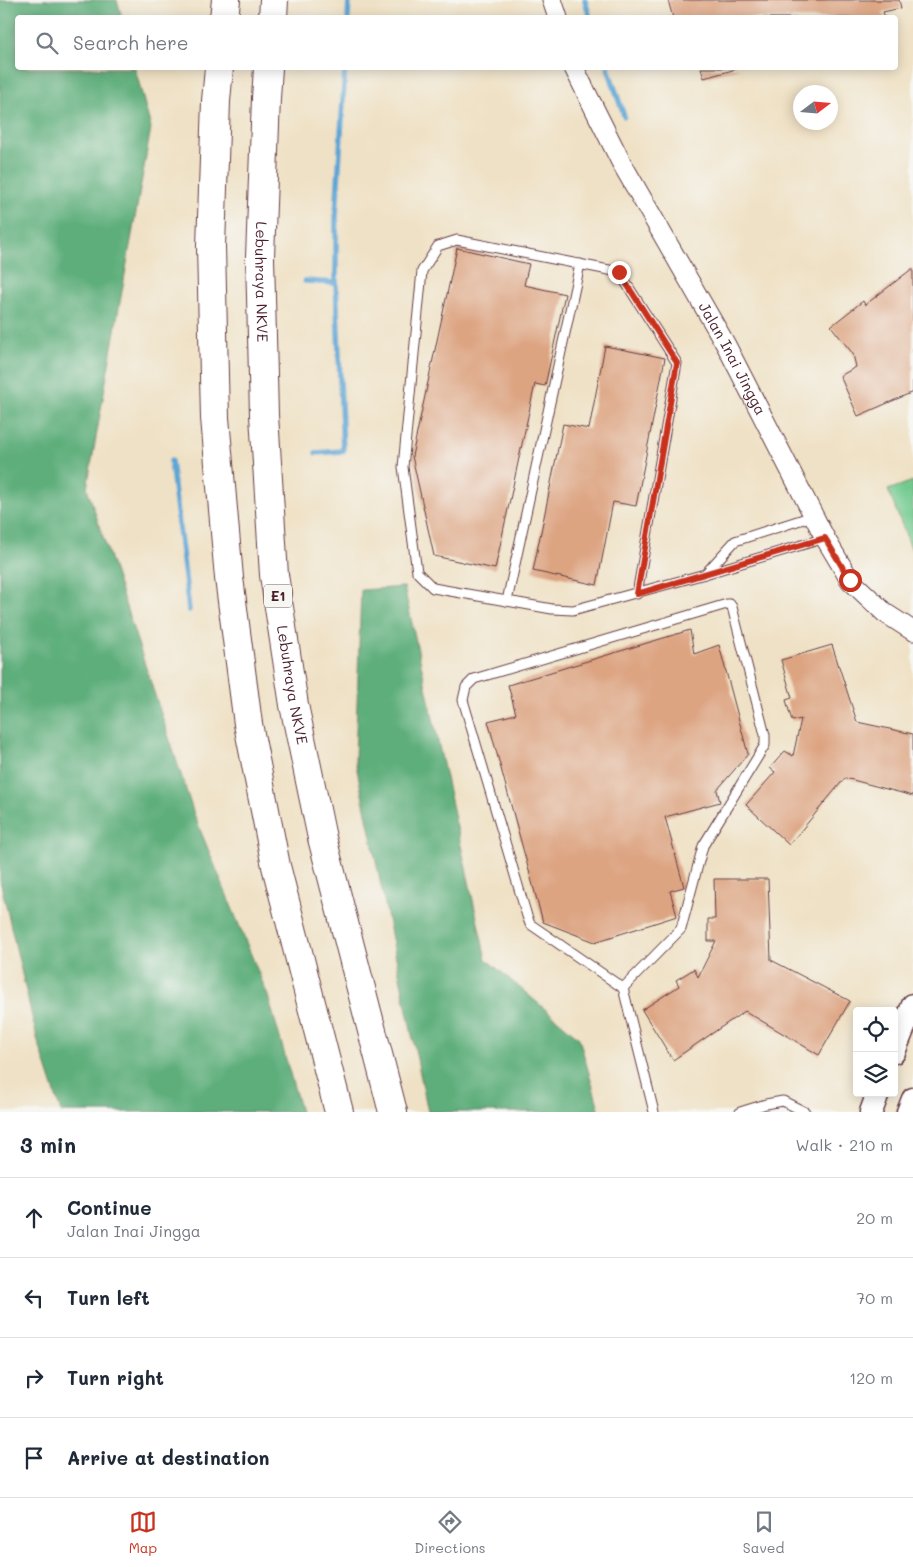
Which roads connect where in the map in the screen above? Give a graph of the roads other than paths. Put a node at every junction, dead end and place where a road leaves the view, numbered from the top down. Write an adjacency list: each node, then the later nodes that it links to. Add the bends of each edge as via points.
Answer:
1 (226, 0): 4 (highway)
2 (274, 0): 5 (highway)
3 (552, 0): 6 (street)
4 (224, 15)
5 (272, 15)
6 (557, 15)
7 (219, 70): 22 (highway, via 211,246 215,418 228,578 248,724 276,866)
8 (268, 70): 23 (highway, Lebuhraya NKVE / E1, via 260,257 264,415 274,575 294,705 320,828)
9 (575, 70): 11 (street, Jalan Inai Jingga, via 621,162 726,345)
10 (580, 264): 14 (lane, via 619,272 677,363); 15 (lane); 15 (lane, via 457,240 438,246 422,271 403,467 417,572 433,588)
11 (814, 516): 12 (street, Jalan Inai Jingga); 13 (lane, via 735,541)
12 (825, 538): 13 (lane); 16 (street, Jalan Inai Jingga, via 850,580 885,613)
13 (705, 574): 14 (lane)
14 (637, 594): 15 (lane, via 573,610)
15 (507, 601)
16 (913, 631)
17 (623, 988): 17 (lane, via 530,924 463,700 466,687 474,679 730,604 766,744 703,846 681,928); 24 (lane)
18 (913, 1005): 19 (street)
19 (898, 1042)
20 (877, 1097): 27 (street)
21 (913, 1099): 28 (street)
22 (339, 1112)
23 (393, 1112)
24 (654, 1112)
25 (740, 1112): 26 (lane, via 783,1101)
26 (805, 1112)
27 (871, 1112)
28 (908, 1112)

